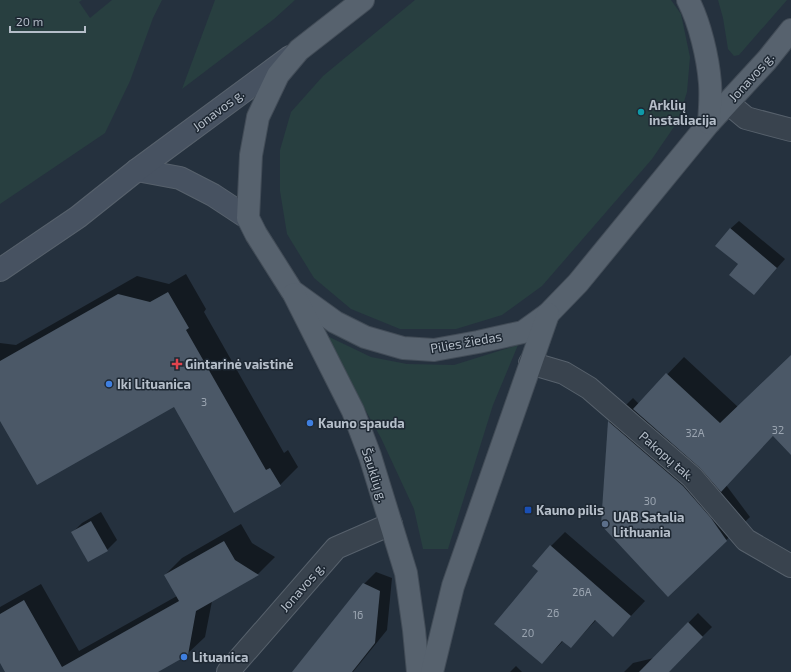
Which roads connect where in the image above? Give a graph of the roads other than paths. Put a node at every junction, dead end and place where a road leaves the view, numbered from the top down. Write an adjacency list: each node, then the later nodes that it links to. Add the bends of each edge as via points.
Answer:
1 (363, 0): 4 (main road, Pilies žiedas)
2 (688, 0): 6 (main road, via 707,58 710,84)
3 (791, 30): 5 (main road, Jonavos g.)
4 (299, 50): 8 (street, Jonavos g.); 9 (main road, Pilies žiedas, via 278,75 258,117 251,155)
5 (728, 103): 6 (main road, Jonavos g.); 7 (street, via 746,118)
6 (709, 124): 12 (main road, Pilies žiedas, via 578,283)
7 (791, 130)
8 (137, 170): 9 (street, via 180,178 213,195); 10 (street, Jonavos g., via 78,216)
9 (248, 218): 11 (main road, Pilies žiedas)
10 (0, 270)
11 (292, 291): 12 (main road, Pilies žiedas, via 347,328 365,337 403,348 434,350 523,332); 14 (main road, Šauklių g., via 353,411)
12 (548, 314): 13 (main road)
13 (530, 363): 15 (street, Pakopų tak., via 564,373 589,388 692,477 746,540); 18 (main road, via 453,586)
14 (392, 524): 16 (street, Jonavos g., via 336,548); 17 (main road, Šauklių g., via 406,573)
15 (791, 566)
16 (228, 672)
17 (418, 672)
18 (432, 672)

